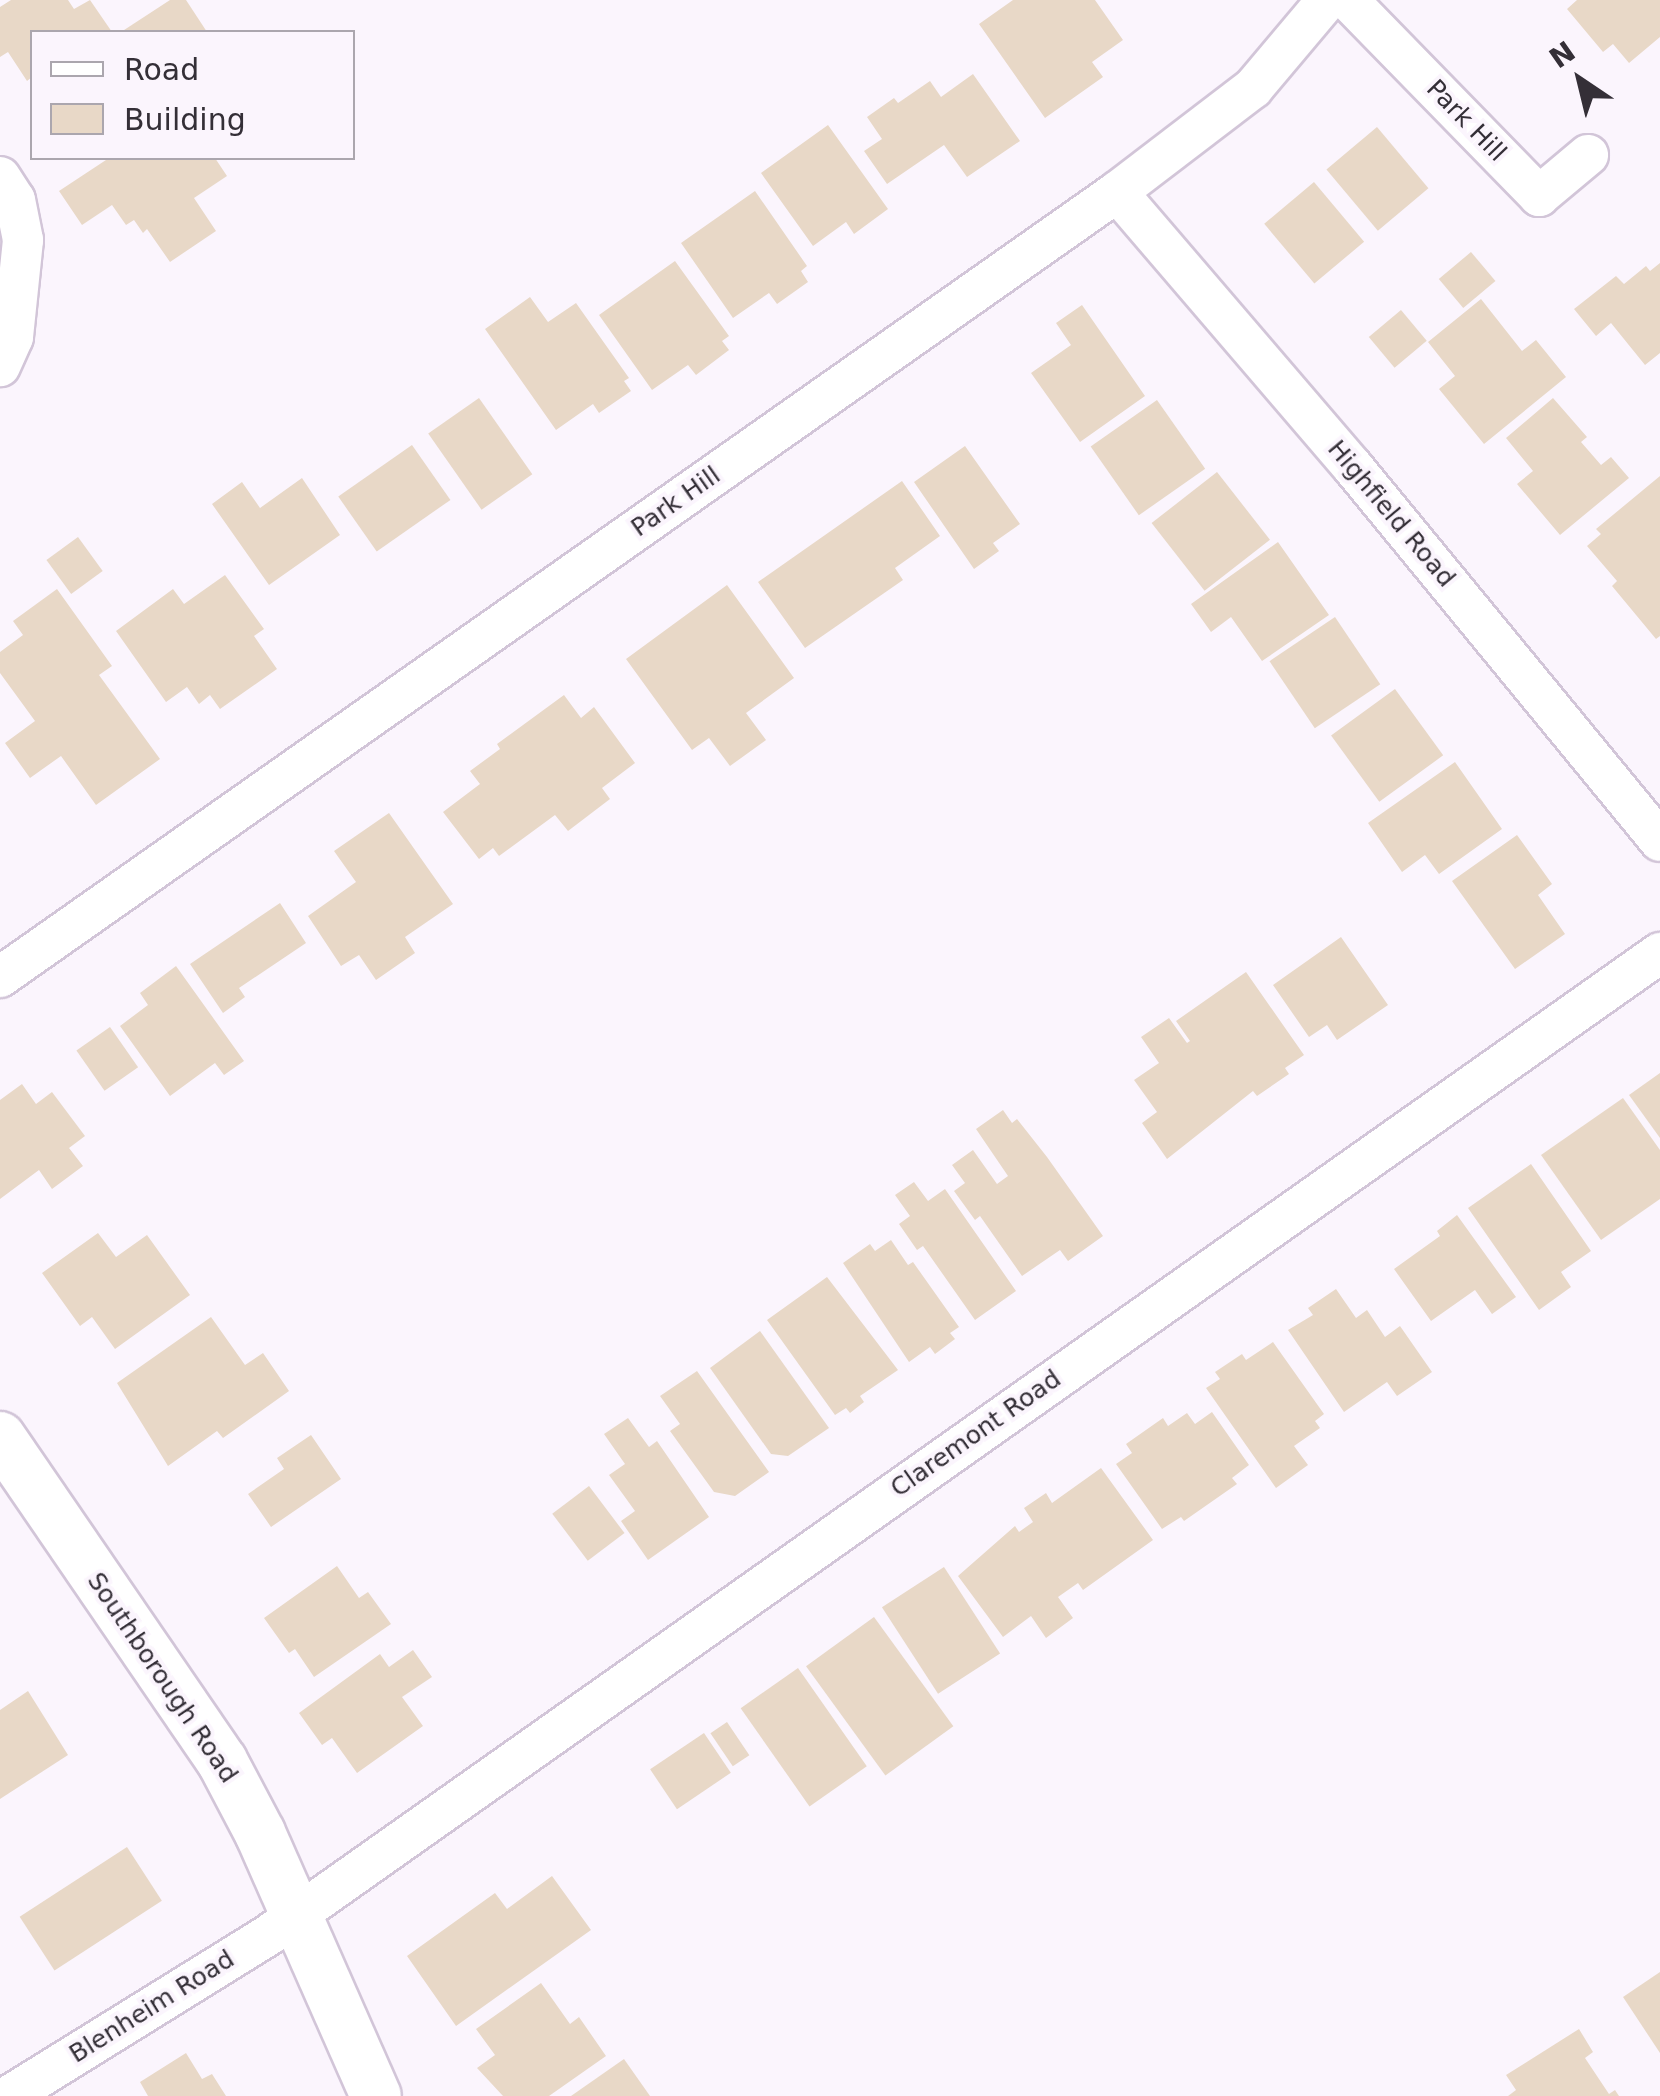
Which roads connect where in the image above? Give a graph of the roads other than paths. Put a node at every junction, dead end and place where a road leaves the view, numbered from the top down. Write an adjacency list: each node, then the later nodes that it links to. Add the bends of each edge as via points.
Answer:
1 (1328, 0): 5 (street, Park Hill, via 1253,88)
2 (1348, 0): 3 (street, Park Hill, via 1538,196)
3 (1588, 154)
4 (0, 177): 6 (street, via 14,200 23,240 14,336)
5 (1117, 192): 7 (street, Highfield Road); 9 (street, Park Hill)
6 (0, 366)
7 (1660, 841)
8 (1660, 953): 11 (street, Claremont Road)
9 (0, 976)
10 (0, 1437): 11 (street, Southborough Road, via 222,1761)
11 (294, 1917): 12 (street, Blenheim Road); 13 (street, Southborough Road)
12 (10, 2096)
13 (376, 2096)

